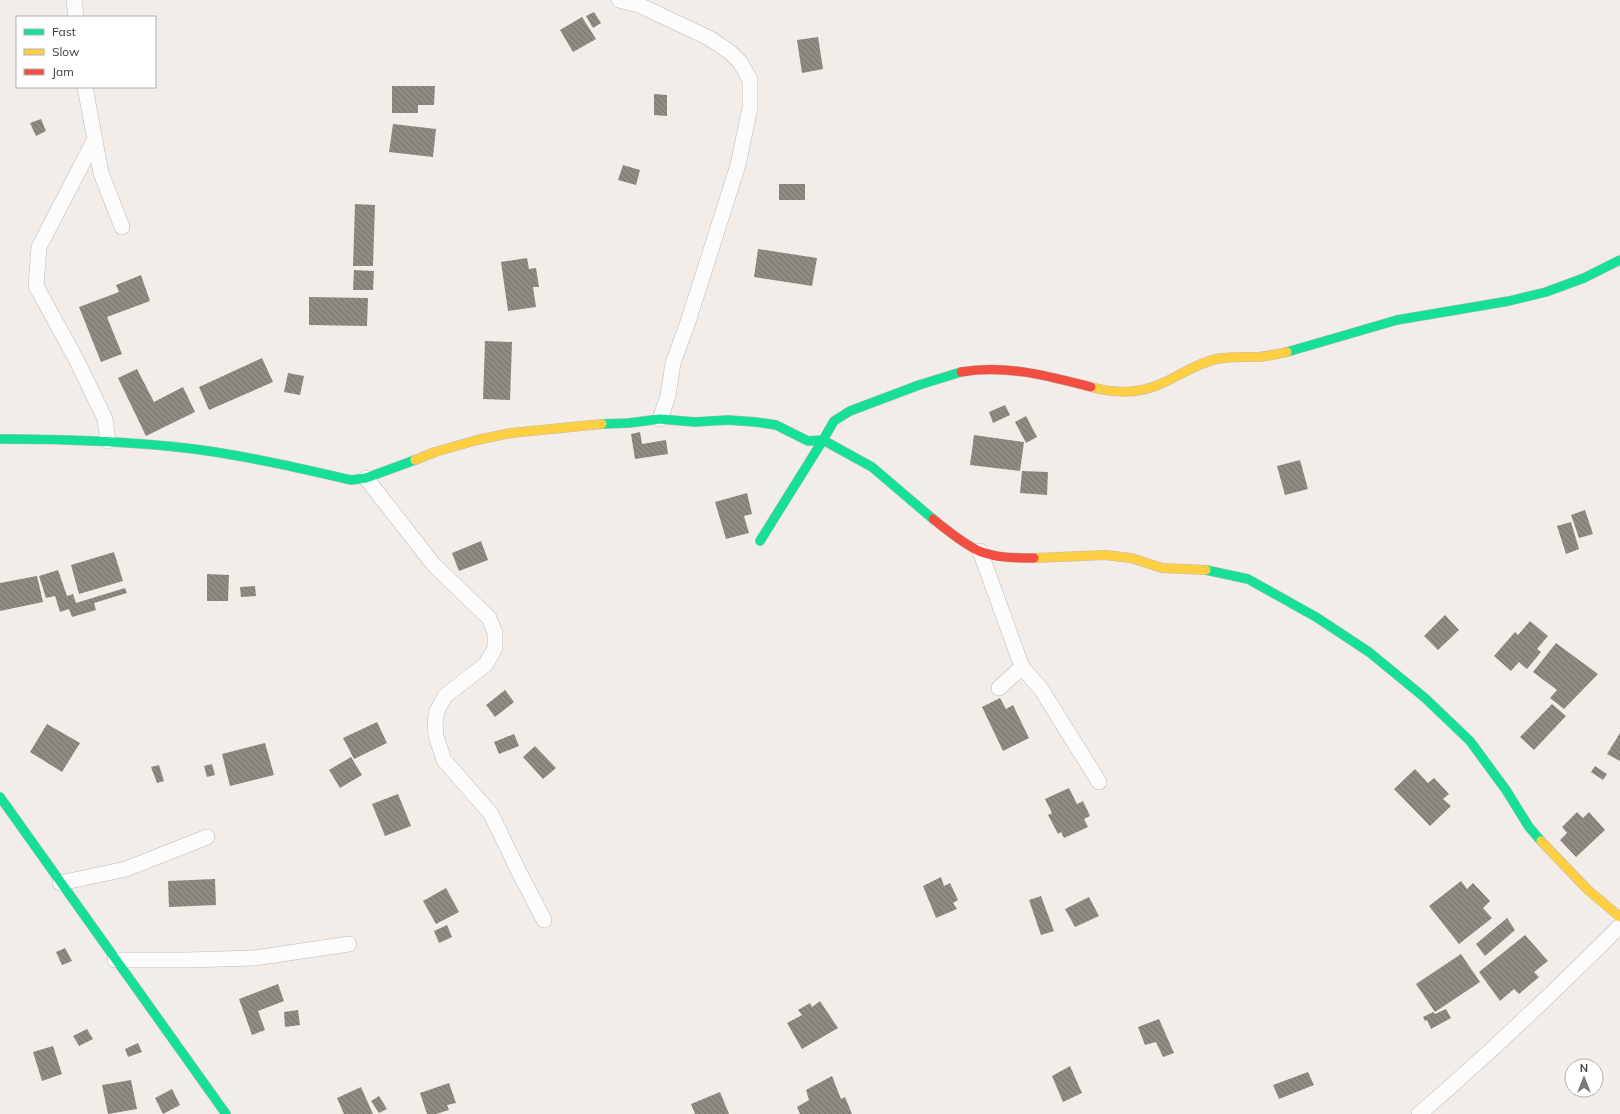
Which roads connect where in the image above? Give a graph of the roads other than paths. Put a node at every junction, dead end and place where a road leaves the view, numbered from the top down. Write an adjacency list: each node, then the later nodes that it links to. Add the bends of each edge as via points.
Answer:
1 (74, 0): 3 (street)
2 (619, 0): 8 (street, via 639,5 714,42 740,62 750,80 750,108 738,164 673,364 668,396)
3 (76, 16)
4 (85, 88): 5 (street)
5 (94, 139): 6 (street, via 101,173); 11 (street, via 39,247 36,286 105,419)
6 (122, 227)
7 (1620, 260): 10 (street, via 1585,278 1546,292 1396,321 1273,355 1254,358 1237,355 1215,359 1197,365 1157,386 1136,392 1103,390 998,369 973,371 938,379 863,406 834,420)
8 (660, 419): 10 (street, via 756,422 776,425 808,441); 12 (street, via 511,433 435,452)
9 (0, 440): 11 (street)
10 (822, 440): 13 (street); 14 (street, via 872,467 924,513 963,542)
11 (108, 441): 12 (street, via 255,459 351,480)
12 (366, 478): 22 (street, via 434,565 489,618 492,625 495,648 486,664 445,696 437,712 436,736 444,760 491,814)
13 (760, 541)
14 (980, 551): 15 (street); 21 (street, via 1018,558 1105,554 1131,558 1162,568 1209,570 1248,579 1316,617 1369,652 1425,698 1470,741 1530,827 1561,864)
15 (1022, 666): 16 (street); 17 (street, via 1041,688)
16 (999, 688)
17 (1099, 782)
18 (0, 798): 20 (street)
19 (207, 837): 20 (street, via 126,869)
20 (60, 883): 25 (street)
21 (1620, 917)
22 (544, 920)
23 (1620, 926): 27 (street, via 1481,1060)
24 (349, 944): 25 (street, via 254,958)
25 (115, 960): 26 (street)
26 (226, 1114)
27 (1419, 1114)

